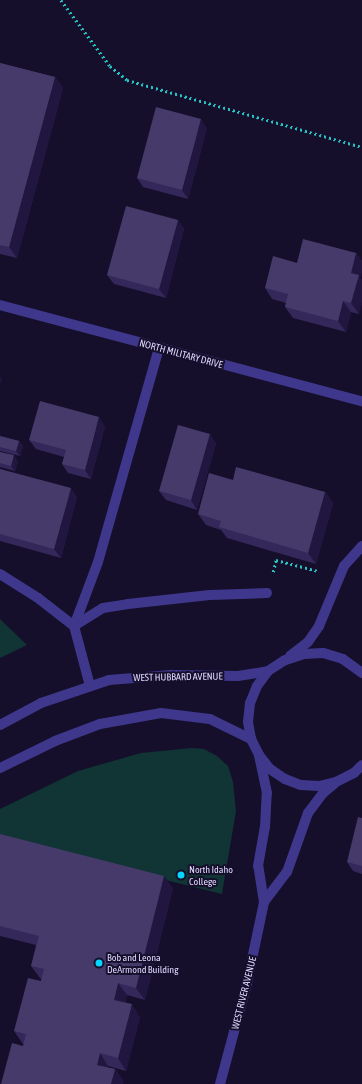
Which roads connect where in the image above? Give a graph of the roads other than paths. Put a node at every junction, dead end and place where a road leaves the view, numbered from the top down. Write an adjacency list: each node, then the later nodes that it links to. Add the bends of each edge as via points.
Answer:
1 (0, 305): 2 (street, NORTH MILITARY DRIVE)
2 (159, 348): 3 (street, NORTH MILITARY DRIVE); 7 (street, via 98,562)
3 (362, 401)
4 (362, 546): 8 (street, via 344,566 319,626 308,642)
5 (0, 574): 7 (street, via 38,598)
6 (267, 594): 7 (street, via 210,595 103,608)
7 (74, 626): 11 (street)
8 (285, 660): 9 (street); 10 (street, via 304,654 323,653 343,659)
9 (268, 671): 11 (street, WEST HUBBARD AVENUE, via 238,676 136,676); 13 (street, via 257,686 250,703 248,722)
10 (362, 673)
11 (90, 686): 12 (street, WEST HUBBARD AVENUE, via 41,703)
12 (0, 725)
13 (251, 740): 14 (street); 16 (street, via 210,719 161,713 100,724 55,741)
14 (259, 755): 18 (street, via 270,769 296,783 319,786); 19 (street, WEST RIVER AVENUE, via 267,793 265,827 258,866)
15 (362, 765): 17 (street)
16 (0, 768)
17 (358, 772): 18 (street)
18 (336, 782): 19 (street, WEST RIVER AVENUE, via 323,793 308,813 287,872)
19 (264, 902): 20 (street, WEST RIVER AVENUE, via 247,983)
20 (220, 1084)

